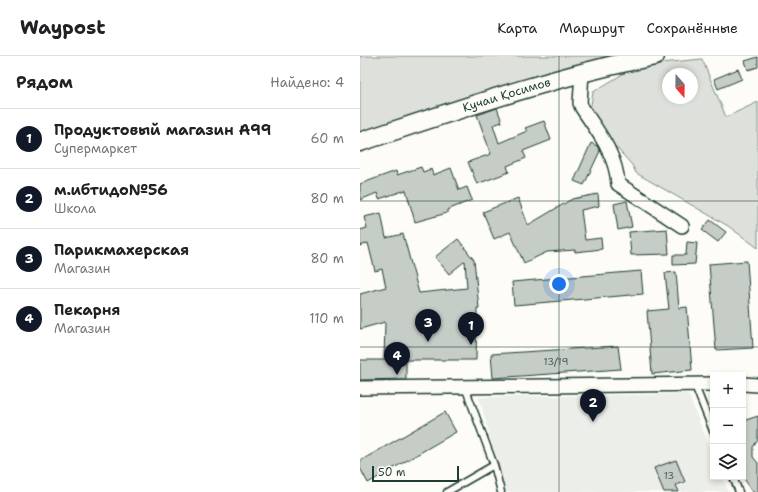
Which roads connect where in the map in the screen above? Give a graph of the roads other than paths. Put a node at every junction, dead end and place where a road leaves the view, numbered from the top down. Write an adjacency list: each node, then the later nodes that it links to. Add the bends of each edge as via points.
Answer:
1 (656, 56): 2 (street, Кучаи Қосимов)
2 (582, 73): 3 (street, Кучаи Қосимов); 4 (street, via 580,103 615,163 618,184)
3 (360, 142)
4 (682, 226)
5 (694, 383): 6 (street); 9 (street); 11 (lane)
6 (710, 384)
7 (746, 384): 8 (street)
8 (758, 385)
9 (465, 387): 10 (street); 12 (lane)
10 (360, 388)
11 (710, 423)
12 (494, 465): 14 (lane); 15 (lane)
13 (734, 480): 16 (lane)
14 (447, 492)
15 (500, 492)
16 (740, 492)

